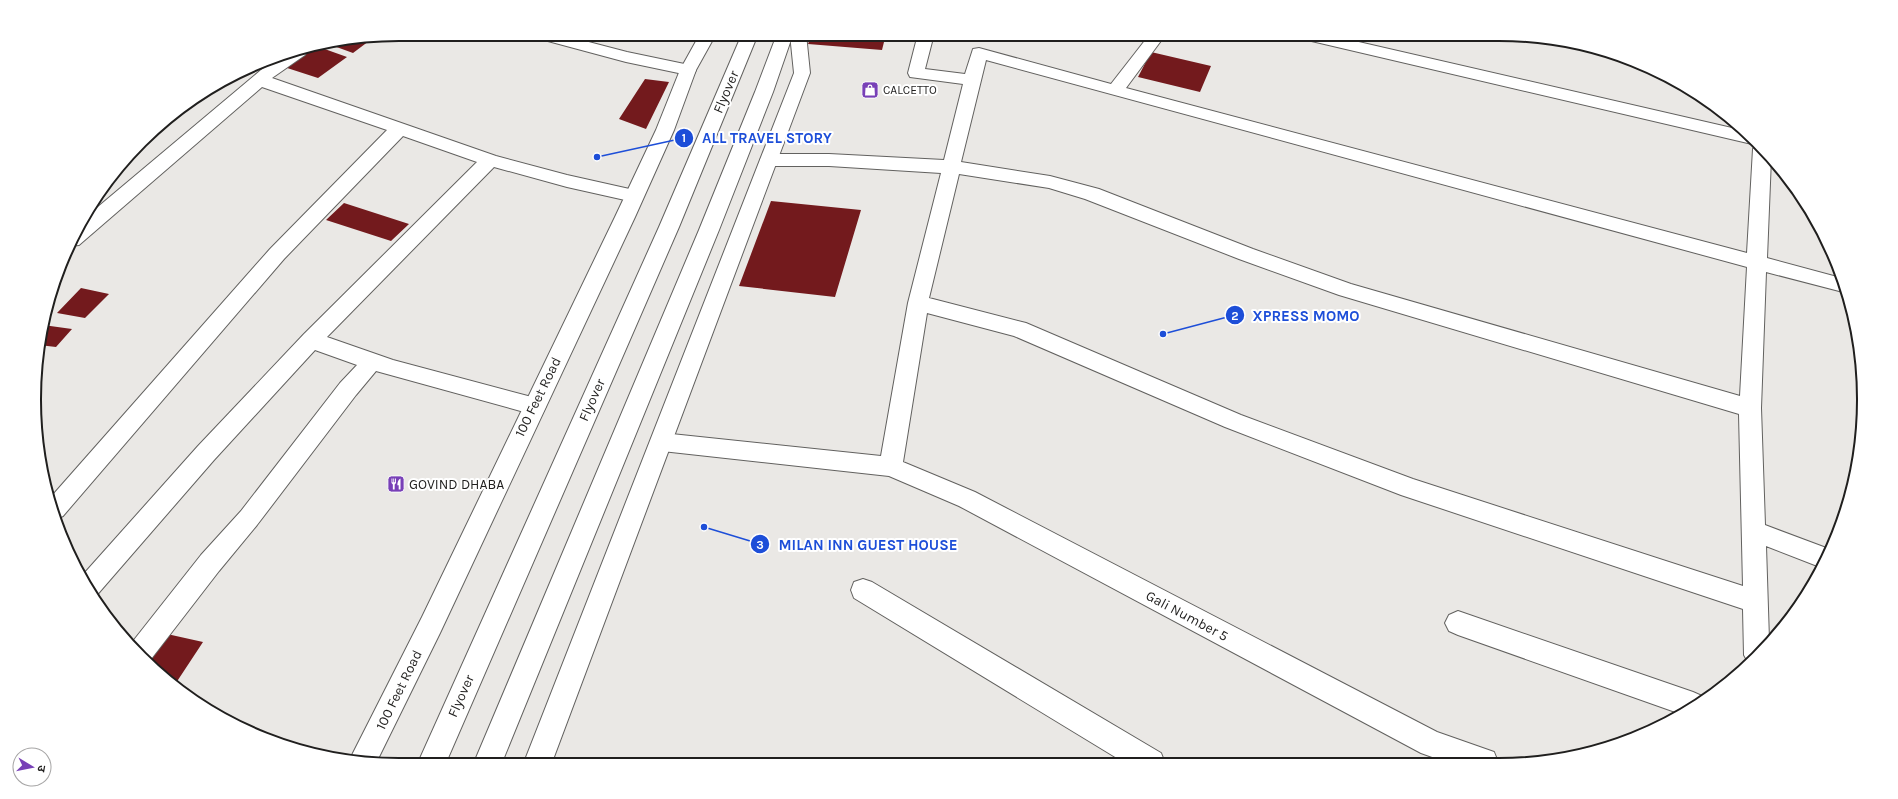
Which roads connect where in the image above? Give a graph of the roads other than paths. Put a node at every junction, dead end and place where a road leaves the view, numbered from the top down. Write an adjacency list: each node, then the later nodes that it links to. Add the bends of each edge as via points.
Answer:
1 (564, 41): 10 (street, via 626,58)
2 (704, 41): 10 (street, 100 Feet Road)
3 (747, 41): 42 (street, Flyover, via 669,226)
4 (782, 41): 43 (street, via 706,237)
5 (799, 41): 18 (street, via 802,73)
6 (924, 41): 12 (street, via 916,73)
7 (1153, 41): 13 (street)
8 (1333, 41): 15 (street)
9 (289, 59): 11 (street)
10 (688, 70): 20 (street, 100 Feet Road, via 665,130)
11 (260, 80): 14 (street); 21 (street)
12 (973, 80): 13 (street, via 980,53); 19 (street)
13 (1115, 91): 22 (street)
14 (399, 129): 17 (street); 31 (street, via 277,254)
15 (1741, 135)
16 (1762, 156): 22 (street)
17 (490, 160): 20 (street); 25 (street)
18 (769, 160): 19 (street, via 829,160); 29 (street)
19 (951, 167): 24 (street); 28 (street, via 1050,182 1092,194 1346,290)
20 (634, 196): 27 (street, 100 Feet Road)
21 (84, 230)
22 (1757, 263): 23 (street); 28 (street)
23 (1838, 284)
24 (918, 303): 30 (street); 36 (street, via 1019,329 1240,423 1409,488)
25 (311, 340): 26 (street); 34 (street, via 206,453)
26 (373, 361): 27 (street, via 466,389); 39 (street, via 348,389 249,518)
27 (535, 406): 41 (street, 100 Feet Road, via 419,651)
28 (1750, 408): 32 (street)
29 (662, 442): 30 (street, Gali Number 5); 44 (street)
30 (891, 467): 46 (street, Gali Number 5, via 966,499 1431,743)
31 (57, 506)
32 (1754, 531): 33 (street); 36 (street)
33 (1821, 557)
34 (91, 583)
35 (863, 590): 45 (street)
36 (1754, 601): 38 (street)
37 (1458, 623): 40 (street)
38 (1757, 648)
39 (143, 649)
40 (1689, 704)
41 (365, 756)
42 (434, 758)
43 (490, 758)
44 (540, 758)
45 (1143, 758)
46 (1473, 758)

